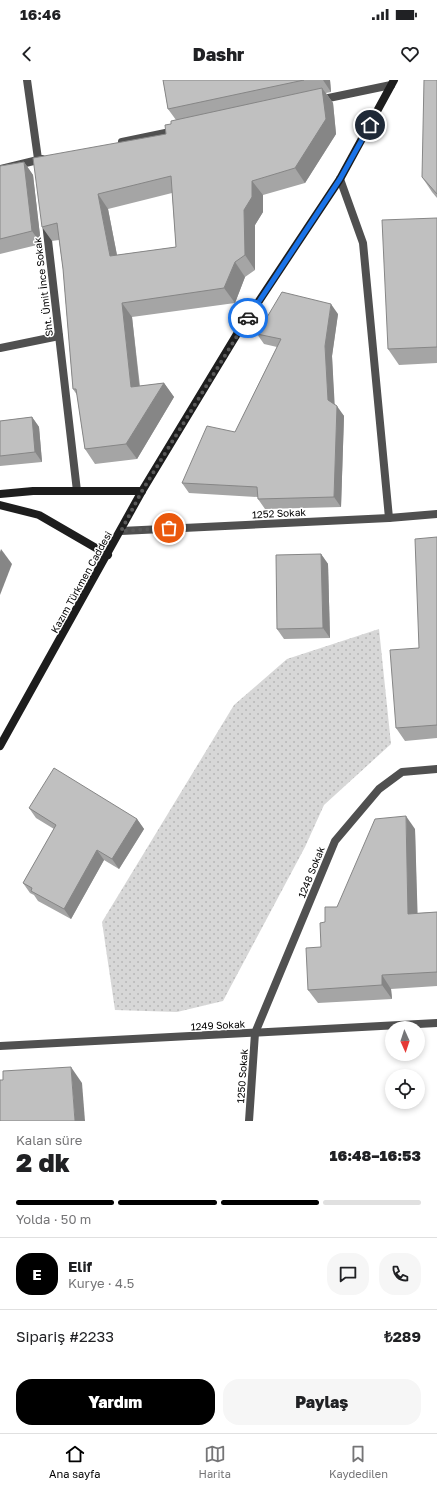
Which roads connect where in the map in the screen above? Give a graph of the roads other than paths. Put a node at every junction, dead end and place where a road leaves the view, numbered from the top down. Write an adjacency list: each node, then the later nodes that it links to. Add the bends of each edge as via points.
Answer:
1 (27, 80): 7 (street)
2 (393, 82): 3 (street); 10 (main road, Kazım Türkmen Caddesi)
3 (307, 103)
4 (184, 129): 5 (street)
5 (115, 144)
6 (53, 157): 7 (street)
7 (38, 160): 8 (street); 9 (street)
8 (0, 169)
9 (40, 176)
10 (340, 179): 15 (main road, Kazım Türkmen Caddesi, via 237,334); 19 (street, via 363,243)
11 (44, 214): 12 (street, Sht. Ümit İnce Sokak)
12 (59, 336): 13 (street); 14 (street, Sht. Ümit İnce Sokak)
13 (0, 348)
14 (77, 491): 15 (main road); 16 (main road)
15 (142, 491): 20 (main road, Kazım Türkmen Caddesi)
16 (0, 494)
17 (0, 505): 21 (main road, via 39,515)
18 (437, 514): 19 (street, 1252 Sokak)
19 (389, 518): 20 (street, 1252 Sokak)
20 (121, 531): 21 (main road, Kazım Türkmen Caddesi)
21 (108, 554): 22 (main road, Kazım Türkmen Caddesi)
22 (0, 746)
23 (437, 769): 25 (street, 1248 Sokak, via 402,772 379,789 335,841)
24 (437, 1023): 25 (street, 1249 Sokak)
25 (255, 1033): 26 (street, 1249 Sokak); 27 (street, 1250 Sokak)
26 (0, 1046)
27 (250, 1121)

